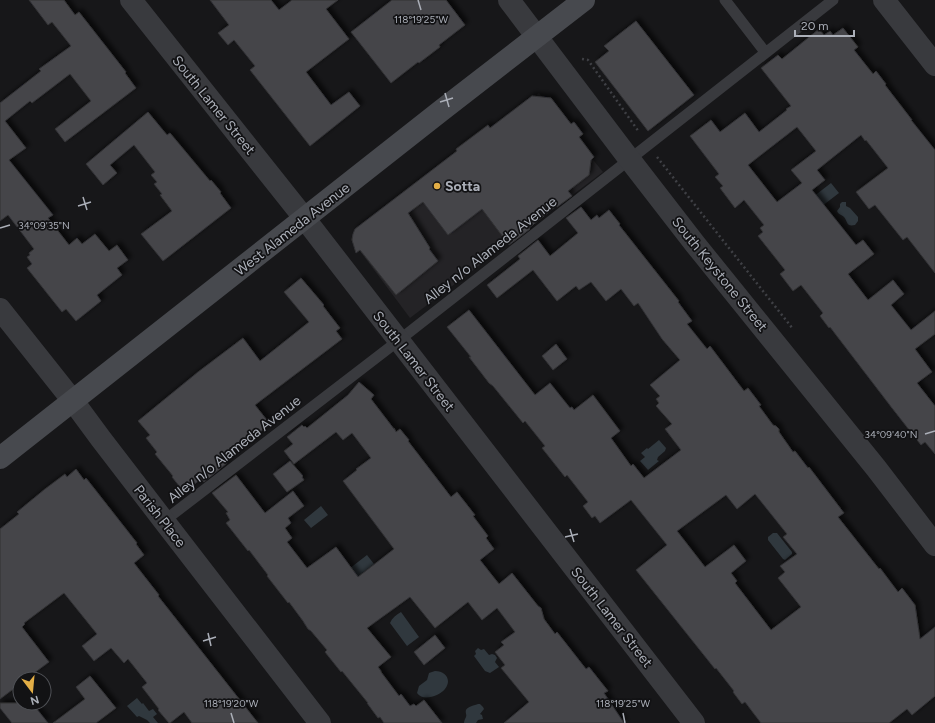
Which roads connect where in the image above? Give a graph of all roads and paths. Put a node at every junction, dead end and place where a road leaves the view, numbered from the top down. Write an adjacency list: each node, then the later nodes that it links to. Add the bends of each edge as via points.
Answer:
1 (130, 0): 13 (street, South Lamer Street)
2 (509, 0): 7 (street, South Keystone Street)
3 (584, 0): 7 (main road, West Alameda Avenue)
4 (725, 0): 8 (lane)
5 (833, 0): 8 (lane, Alley n/o Alameda Avenue)
6 (884, 0): 10 (street)
7 (537, 36): 12 (street, South Keystone Street); 13 (main road, West Alameda Avenue)
8 (765, 52): 11 (lane, Alley n/o Alameda Avenue)
9 (582, 59): 11 (path, via 588,60)
10 (935, 65)
11 (648, 146): 12 (lane, Alley n/o Alameda Avenue); 15 (path)
12 (630, 160): 16 (lane, Alley n/o Alameda Avenue); 20 (street, South Keystone Street)
13 (304, 219): 16 (street, South Lamer Street); 17 (main road, West Alameda Avenue)
14 (0, 309): 17 (street, Parish Place)
15 (796, 333)
16 (398, 341): 19 (lane, Alley n/o Alameda Avenue); 22 (street, South Lamer Street)
17 (73, 401): 18 (main road, West Alameda Avenue); 19 (street, Parish Place)
18 (0, 458)
19 (164, 521): 21 (street, Parish Place)
20 (935, 545)
21 (320, 723)
22 (694, 723)

